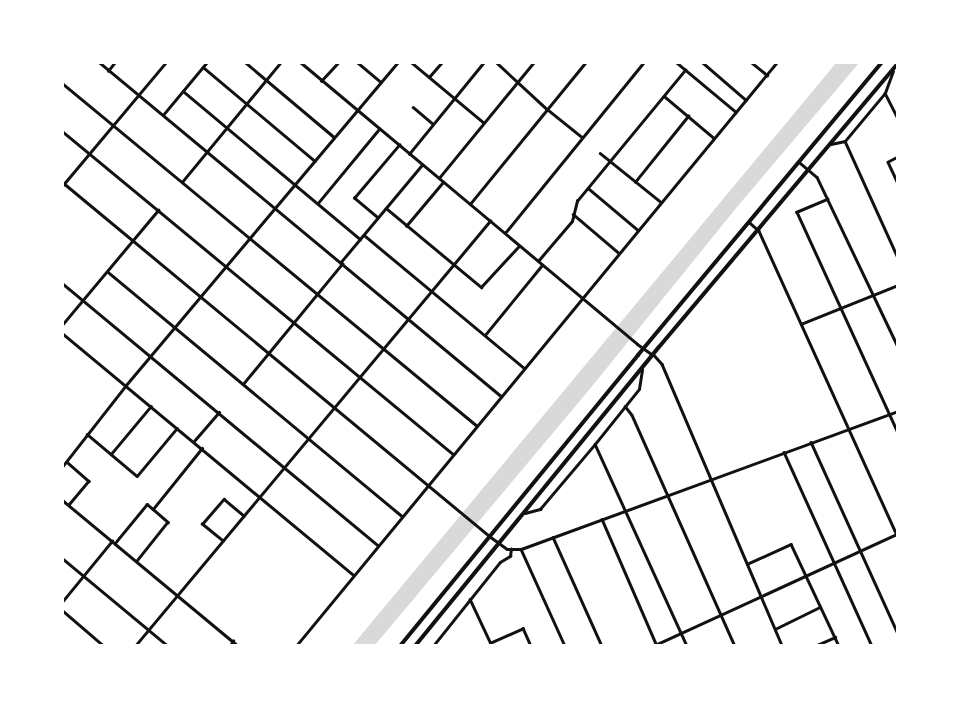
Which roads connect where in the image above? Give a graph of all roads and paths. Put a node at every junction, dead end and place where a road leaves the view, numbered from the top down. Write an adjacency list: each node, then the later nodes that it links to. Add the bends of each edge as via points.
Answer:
1 (99, 62): 26 (street)
2 (115, 62): 26 (street)
3 (166, 62): 37 (street)
4 (207, 62): 24 (street)
5 (245, 62): 30 (street)
6 (281, 62): 30 (street)
7 (300, 62): 31 (street)
8 (339, 62): 31 (street)
9 (357, 62): 32 (street)
10 (398, 62): 32 (street)
11 (411, 62): 29 (street)
12 (442, 62): 29 (street)
13 (484, 62): 39 (street)
14 (496, 62): 33 (street)
15 (534, 62): 33 (street)
16 (586, 62): 43 (street)
17 (644, 62): 56 (street)
18 (676, 62): 27 (street)
19 (702, 62): 40 (street)
20 (751, 62): 28 (street)
21 (777, 62): 28 (street)
22 (882, 62): 68 (highway)
23 (898, 63): 25 (highway)
24 (203, 67): 35 (street); 41 (street)
25 (894, 68): 36 (street); 59 (highway)
26 (108, 70): 37 (street)
27 (685, 70): 38 (street); 45 (street)
28 (766, 75): 40 (street)
29 (430, 77): 39 (street)
30 (266, 80): 41 (street); 55 (street)
31 (321, 81): 44 (street)
32 (381, 82): 44 (street)
33 (518, 82): 43 (street); 50 (street)
34 (62, 83): 51 (street)
35 (183, 91): 46 (street); 52 (street)
36 (886, 93): 48 (street); 58 (street)
37 (138, 96): 46 (street); 51 (street)
38 (664, 96): 47 (street); 67 (street)
39 (453, 97): 49 (street); 50 (street)
40 (746, 100): 45 (street)
41 (247, 104): 52 (street); 66 (street)
42 (413, 107): 49 (street)
43 (547, 109): 56 (street); 82 (street)
44 (358, 110): 53 (street); 55 (street)
45 (736, 112): 57 (street)
46 (163, 116): 61 (street)
47 (688, 116): 57 (street); 74 (street)
48 (898, 120)
49 (432, 123): 64 (street)
50 (483, 123): 71 (street)
51 (114, 125): 63 (street); 72 (street)
52 (227, 128): 61 (street); 77 (street)
53 (379, 129): 60 (street); 81 (street)
54 (62, 131): 63 (street)
55 (334, 137): 66 (street)
56 (582, 137): 93 (street)
57 (714, 139): 80 (street)
58 (845, 141): 59 (street); 100 (street)
59 (831, 144): 70 (highway)
60 (398, 145): 64 (street); 87 (street, via 354,198)
61 (207, 152): 72 (street); 84 (street)
62 (600, 153): 67 (street)
63 (90, 154): 76 (street); 85 (street)
64 (409, 154): 69 (street)
65 (898, 158): 75 (street, via 888,162)
66 (315, 161): 77 (street)
67 (610, 161): 74 (street); 78 (street)
68 (799, 162): 70 (street); 89 (highway)
69 (422, 165): 71 (street); 83 (street)
70 (809, 170): 79 (street, via 818,177); 92 (highway)
71 (439, 178): 73 (street)
72 (182, 182): 95 (street)
73 (443, 182): 82 (street); 90 (street)
74 (635, 182): 80 (street)
75 (898, 183)
76 (63, 184): 97 (street)
77 (295, 184): 81 (street); 84 (street)
78 (588, 188): 86 (street, via 577,201); 91 (street)
79 (828, 199): 112 (street); 115 (street, via 797,212)
80 (661, 202): 91 (street)
81 (318, 203): 96 (street)
82 (470, 204): 88 (street)
83 (386, 208): 87 (street); 90 (street)
84 (275, 209): 95 (street); 102 (street)
85 (158, 210): 97 (street); 104 (street)
86 (574, 214): 99 (street); 101 (street, via 572,221)
87 (378, 218): 94 (street)
88 (490, 221): 93 (street); 103 (street)
89 (749, 222): 92 (street); 124 (highway)
90 (406, 226): 103 (street)
91 (638, 230): 99 (street)
92 (759, 231): 118 (street); 129 (highway)
93 (505, 233): 98 (street)
94 (364, 235): 96 (street); 109 (street)
95 (250, 238): 104 (street); 110 (street)
96 (360, 239): 102 (street)
97 (133, 241): 106 (street); 111 (street)
98 (519, 246): 101 (street); 103 (street, via 481,287)
99 (619, 253): 113 (street)
100 (898, 258)
101 (538, 261): 105 (street)
102 (341, 264): 110 (street); 116 (street)
103 (454, 264): 109 (street)
104 (225, 265): 111 (street); 117 (street)
105 (542, 265): 113 (street); 122 (street)
106 (108, 272): 114 (street); 120 (street)
107 (62, 283): 114 (street)
108 (898, 285): 112 (street)
109 (431, 291): 116 (street); 122 (street)
110 (318, 294): 117 (street); 126 (street)
111 (200, 296): 120 (street); 127 (street)
112 (874, 296): 115 (street); 123 (street)
113 (584, 298): 124 (street); 130 (street)
114 (84, 300): 119 (street); 128 (street)
115 (841, 310): 118 (street); 141 (street)
116 (408, 319): 126 (street); 135 (street)
117 (294, 323): 127 (street); 132 (street)
118 (801, 324): 144 (street)
119 (62, 325)
120 (174, 327): 128 (street); 133 (street)
121 (62, 333): 134 (street)
122 (485, 335): 130 (street)
123 (896, 341): 125 (street)
124 (644, 347): 129 (street); 170 (highway)
125 (898, 347)
126 (384, 349): 132 (street); 142 (street)
127 (268, 353): 133 (street); 138 (street)
128 (151, 355): 134 (street); 140 (street)
129 (654, 356): 131 (highway); 158 (street, via 662,364)
130 (524, 368): 135 (street)
131 (642, 370): 137 (street, via 639,389); 166 (highway)
132 (360, 378): 138 (street); 154 (street)
133 (243, 384): 147 (street)
134 (126, 385): 136 (street); 146 (street)
135 (501, 396): 142 (street)
136 (151, 406): 143 (street); 153 (street)
137 (625, 406): 150 (street); 160 (street)
138 (334, 408): 147 (street); 159 (street)
139 (898, 411): 141 (street)
140 (219, 412): 148 (street); 157 (street)
141 (889, 414): 144 (street); 145 (street)
142 (476, 426): 154 (street)
143 (177, 428): 148 (street); 153 (street, via 137,476)
144 (848, 429): 149 (street); 171 (street)
145 (898, 433)
146 (87, 434): 153 (street); 155 (street)
147 (308, 439): 157 (street); 168 (street)
148 (194, 442): 151 (street)
149 (811, 442): 152 (street); 179 (street)
150 (595, 444): 165 (street); 166 (street, via 540,509)
151 (202, 448): 161 (street); 164 (street)
152 (784, 452): 158 (street); 182 (street)
153 (111, 454)
154 (453, 454): 159 (street)
155 (67, 462): 156 (street); 163 (street, via 89,481)
156 (62, 467)
157 (285, 468): 161 (street); 176 (street)
158 (711, 479): 160 (street); 183 (street)
159 (428, 485): 168 (street); 170 (street)
160 (668, 495): 165 (street); 193 (street)
161 (260, 497): 167 (street); 185 (street)
162 (62, 500): 163 (street)
163 (69, 505): 174 (street)
164 (153, 509): 174 (street, via 147,504); 181 (street, via 168,522)
165 (625, 511): 169 (street); 196 (street)
166 (525, 513): 175 (highway)
167 (244, 516): 173 (street); 173 (street, via 224,499 202,524)
168 (402, 516): 176 (street)
169 (602, 519): 172 (street); 201 (street)
170 (489, 536): 175 (street); 208 (highway)
171 (897, 536): 179 (street)
172 (553, 537): 177 (street); 213 (street)
173 (222, 541): 187 (street)
174 (114, 542): 181 (street); 184 (street)
175 (499, 544): 178 (street); 209 (highway)
176 (378, 545): 185 (street)
177 (521, 549): 178 (street); 212 (street)
178 (511, 550): 189 (street, via 510,556 500,562)
179 (860, 551): 182 (street); 197 (street)
180 (62, 558): 184 (street)
181 (137, 561): 187 (street)
182 (834, 563): 186 (street); 219 (street)
183 (747, 564): 186 (street, via 792,544); 188 (street)
184 (84, 575): 190 (street); 194 (street)
185 (353, 575): 207 (street)
186 (806, 576): 188 (street); 191 (street)
187 (177, 595): 194 (street); 199 (street)
188 (762, 596): 193 (street); 195 (street)
189 (470, 599): 200 (street); 210 (street)
190 (62, 602)
191 (820, 607): 195 (street); 198 (street)
192 (62, 610): 202 (street)
193 (721, 615): 196 (street); 215 (street)
194 (148, 629): 203 (street); 204 (street)
195 (775, 629): 216 (street)
196 (681, 633): 201 (street); 214 (street)
197 (898, 634)
198 (834, 637): 217 (street); 218 (street)
199 (233, 641): 205 (street); 206 (street)
200 (491, 644): 211 (street, via 523,628)
201 (656, 645)
202 (104, 646)
203 (135, 646)
204 (168, 646)
205 (230, 646)
206 (238, 646)
207 (296, 646)
208 (400, 646)
209 (415, 646)
210 (433, 646)
211 (531, 646)
212 (565, 646)
213 (602, 646)
214 (687, 646)
215 (734, 646)
216 (782, 646)
217 (815, 646)
218 (839, 646)
219 (872, 646)

